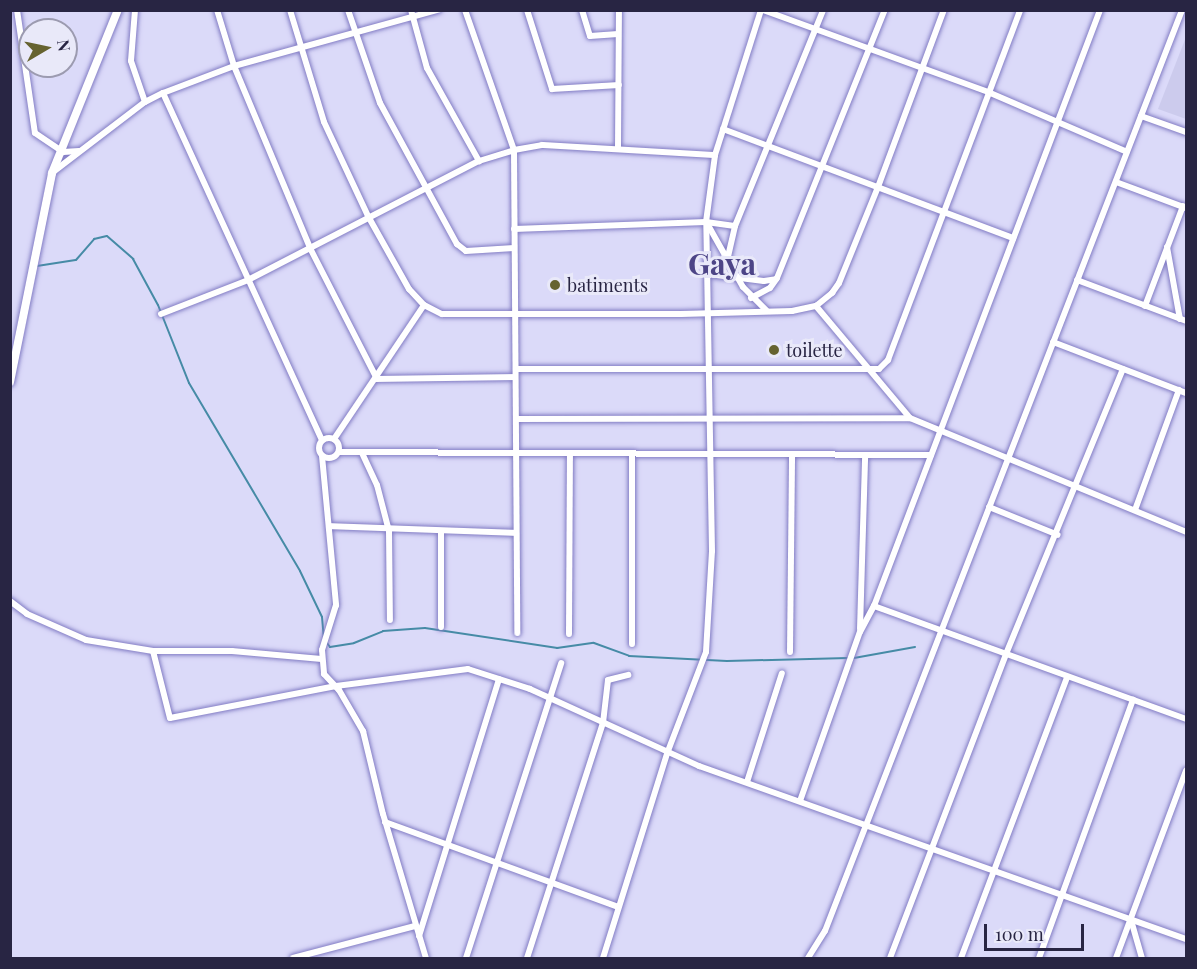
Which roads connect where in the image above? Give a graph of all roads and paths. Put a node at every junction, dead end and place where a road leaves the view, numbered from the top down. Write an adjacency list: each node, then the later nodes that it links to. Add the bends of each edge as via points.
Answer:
1 (17, 10): 40 (street, via 35,133)
2 (118, 10): 40 (street)
3 (135, 10): 31 (street, via 131,61)
4 (218, 10): 26 (street)
5 (290, 10): 24 (street)
6 (348, 10): 23 (street)
7 (411, 10): 20 (street)
8 (438, 10): 20 (street)
9 (465, 10): 38 (street)
10 (527, 10): 28 (street, via 552,89)
11 (582, 10): 22 (street, via 590,36)
12 (619, 10): 22 (street)
13 (762, 10): 21 (street); 34 (street)
14 (823, 10): 21 (street)
15 (885, 10): 25 (street)
16 (944, 10): 27 (street)
17 (1020, 10): 29 (street)
18 (1100, 10): 33 (street)
19 (1182, 10): 32 (street)
20 (413, 18): 23 (street); 43 (street, via 427,68)
21 (815, 30): 25 (street); 37 (street)
22 (618, 34): 28 (street)
23 (354, 36): 24 (street); 48 (street, via 380,103)
24 (300, 50): 26 (street); 51 (street, via 324,122)
25 (870, 50): 27 (street); 44 (street)
26 (234, 66): 30 (street); 57 (street)
27 (922, 69): 29 (street); 47 (street)
28 (619, 85): 36 (street)
29 (988, 92): 33 (street); 50 (street, via 968,152)
30 (163, 93): 31 (street); 63 (street)
31 (145, 102): 39 (street)
32 (1141, 116): 35 (street); 41 (street)
33 (1058, 120): 41 (street); 55 (street)
34 (723, 129): 37 (street); 42 (street)
35 (1186, 132)
36 (618, 147): 38 (street, via 542,145); 42 (street)
37 (769, 147): 44 (street); 53 (street)
38 (514, 150): 43 (street); 54 (street)
39 (80, 151): 40 (street); 45 (street)
40 (63, 152): 45 (street)
41 (1127, 153): 46 (street)
42 (715, 155): 52 (street)
43 (479, 161): 48 (street)
44 (824, 167): 47 (street); 62 (street)
45 (52, 173): 81 (street)
46 (1116, 182): 49 (street); 64 (street)
47 (878, 187): 50 (street); 67 (street, via 839,283)
48 (427, 188): 51 (street); 58 (street, via 457,244 466,251)
49 (1185, 207): 56 (street)
50 (942, 210): 55 (street); 77 (street, via 888,360 879,369)
51 (368, 216): 57 (street); 66 (street, via 409,289)
52 (706, 222): 53 (street); 54 (street); 59 (street); 60 (street)
53 (735, 226): 59 (street)
54 (514, 229): 58 (street)
55 (1013, 238): 87 (street)
56 (1167, 247): 68 (street); 73 (street)
57 (310, 248): 63 (street); 80 (street)
58 (514, 248): 72 (street)
59 (726, 261): 61 (street)
60 (709, 274): 61 (street); 70 (street)
61 (736, 275): 62 (street, via 764,281); 65 (street)
62 (777, 278): 65 (street, via 770,288)
63 (248, 280): 71 (street); 89 (street)
64 (1077, 280): 68 (street); 74 (street)
65 (751, 298): 69 (street)
66 (424, 304): 72 (street, via 442,314); 80 (street)
67 (816, 306): 69 (street); 77 (street)
68 (1144, 306): 73 (street)
69 (766, 310): 70 (street)
70 (711, 312): 72 (street); 75 (street)
71 (161, 314)
72 (515, 314): 76 (street)
73 (1183, 320)
74 (1053, 342): 78 (street); 100 (street)
75 (711, 367): 76 (street); 77 (street); 86 (street)
76 (516, 369): 79 (street)
77 (871, 369): 84 (street)
78 (1123, 369): 82 (street); 101 (street)
79 (515, 376): 80 (street); 85 (street)
80 (377, 379): 88 (street)
81 (10, 382)
82 (1179, 390): 83 (street); 103 (street)
83 (1186, 393)
84 (910, 418): 86 (street); 87 (street)
85 (516, 419): 86 (street); 92 (street)
86 (709, 419): 93 (street)
87 (940, 432): 95 (street); 100 (street)
88 (334, 438): 89 (street); 90 (street)
89 (322, 440): 96 (street)
90 (339, 452): 91 (street); 96 (street, via 332,458)
91 (362, 453): 92 (street); 106 (street, via 377,485)
92 (515, 453): 97 (street); 108 (street)
93 (710, 453): 94 (street); 98 (street); 133 (street, via 711,581 706,652)
94 (632, 455): 97 (street); 118 (street)
95 (931, 455): 99 (street); 111 (street)
96 (322, 456): 104 (street)
97 (570, 456): 117 (street)
98 (792, 456): 99 (street); 120 (street)
99 (865, 456): 115 (street)
100 (1008, 459): 101 (street); 102 (street)
101 (1077, 487): 103 (street); 109 (street)
102 (989, 507): 109 (street); 114 (street)
103 (1135, 510): 105 (street)
104 (329, 526): 106 (street); 122 (street, via 336,605)
105 (1186, 530)
106 (389, 531): 107 (street); 112 (street)
107 (441, 532): 108 (street); 113 (street)
108 (516, 533): 116 (street)
109 (1058, 535): 121 (street)
110 (10, 601): 119 (street, via 27,614 86,640)
111 (874, 606): 114 (street); 115 (street)
112 (390, 620)
113 (441, 627)
114 (942, 630): 121 (street); 138 (street)
115 (860, 632): 136 (street)
116 (517, 633)
117 (569, 634)
118 (632, 644)
119 (153, 651): 122 (street, via 232,651); 128 (street, via 170,718)
120 (790, 652)
121 (1006, 654): 126 (street); 140 (street)
122 (322, 659): 128 (street, via 324,674)
123 (561, 663): 129 (street)
124 (782, 673): 135 (street)
125 (628, 675): 132 (street, via 608,681)
126 (1067, 677): 130 (street); 142 (street)
127 (499, 679): 128 (street, via 468,669); 129 (street); 139 (street)
128 (336, 686): 137 (street, via 363,731)
129 (551, 699): 132 (street); 141 (street)
130 (1133, 700): 131 (street); 144 (street)
131 (1186, 719)
132 (603, 723): 133 (street); 143 (street)
133 (668, 751): 135 (street); 145 (street)
134 (1186, 771): 146 (street)
135 (747, 782): 136 (street)
136 (800, 801): 138 (street)
137 (385, 822): 139 (street); 147 (street)
138 (866, 824): 140 (street); 155 (street, via 825,931)
139 (448, 845): 141 (street); 148 (street)
140 (932, 848): 142 (street); 156 (street)
141 (497, 863): 143 (street); 152 (street)
142 (995, 870): 144 (street); 157 (street)
143 (552, 882): 145 (street); 153 (street)
144 (1062, 894): 146 (street); 158 (street)
145 (618, 907): 154 (street)
146 (1131, 919): 149 (street); 159 (street); 160 (street)
147 (415, 926): 148 (street); 150 (street)
148 (419, 938): 151 (street)
149 (1186, 939)
150 (293, 958)
151 (426, 958)
152 (466, 958)
153 (527, 958)
154 (603, 958)
155 (808, 958)
156 (890, 958)
157 (961, 958)
158 (1039, 958)
159 (1116, 958)
160 (1142, 958)

